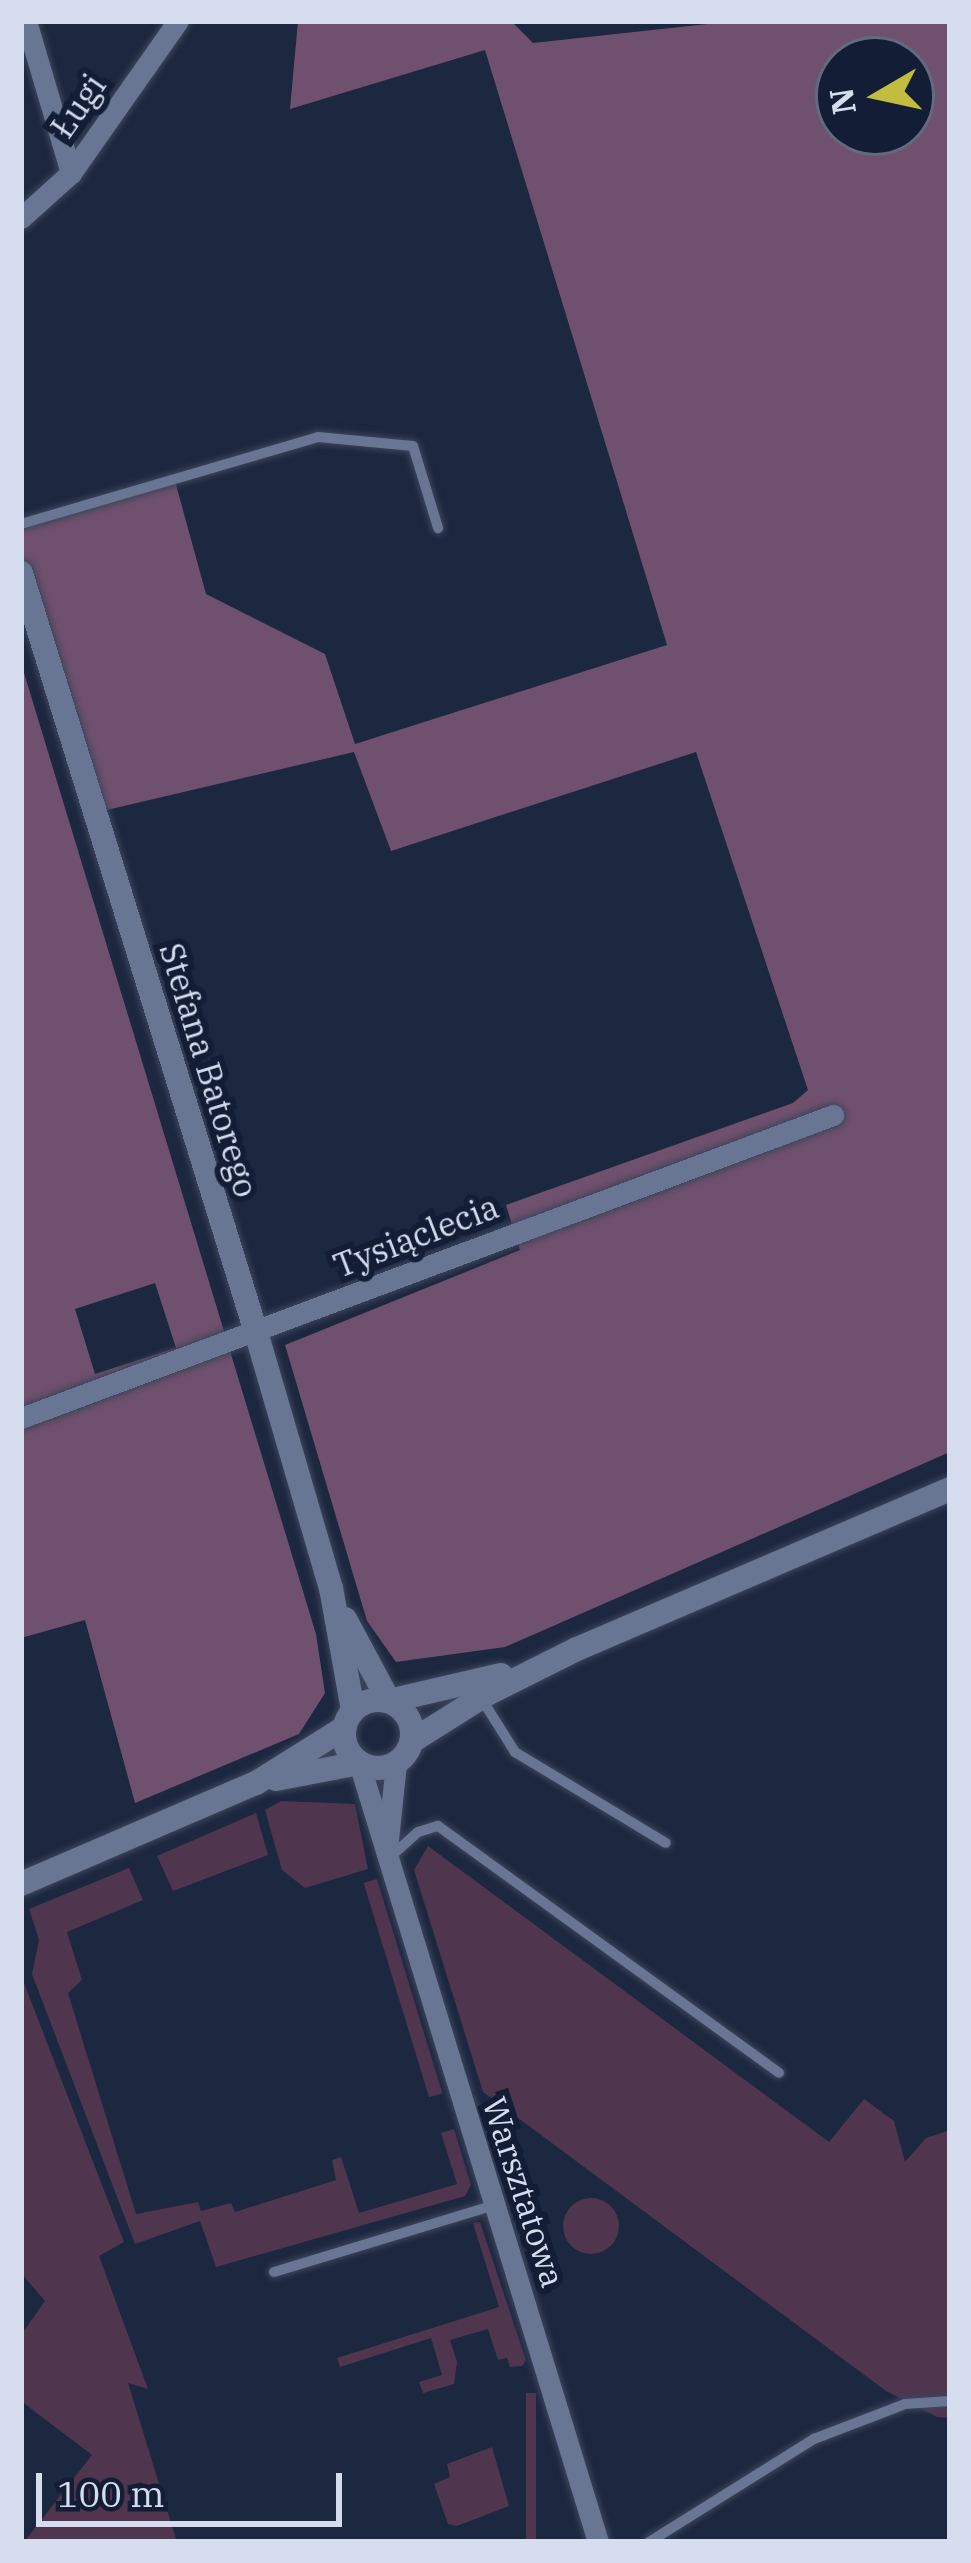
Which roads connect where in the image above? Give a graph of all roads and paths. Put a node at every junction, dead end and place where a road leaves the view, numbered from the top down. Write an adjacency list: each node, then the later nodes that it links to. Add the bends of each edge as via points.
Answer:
1 (26, 21): 3 (street)
2 (178, 21): 3 (street, Ługi)
3 (71, 173): 4 (street, Ługi)
4 (21, 218)
5 (21, 524): 6 (lane, via 318,437 413,446)
6 (438, 528)
7 (21, 573): 9 (street, Stefana Batorego)
8 (833, 1115): 9 (street, Tysiąclecia)
9 (256, 1332): 10 (street, Tysiąclecia); 12 (street, Stefana Batorego)
10 (21, 1418)
11 (950, 1490): 13 (street)
12 (331, 1588): 15 (street, Stefana Batorego); 16 (street, Stefana Batorego)
13 (577, 1649): 14 (street); 15 (street, via 488,1680)
14 (481, 1698): 17 (street); 21 (lane, via 515,1752)
15 (389, 1701): 16 (street, via 370,1700); 17 (street, via 410,1721)
16 (349, 1719): 18 (street, via 346,1748); 20 (street)
17 (412, 1741): 19 (street)
18 (358, 1762): 19 (street); 20 (street); 22 (street, Warsztatowa)
19 (396, 1764): 22 (street, Warsztatowa)
20 (256, 1783): 23 (street)
21 (666, 1843)
22 (385, 1862): 24 (lane, via 418,1832 438,1826); 25 (street, Warsztatowa)
23 (21, 1884)
24 (779, 2073)
25 (494, 2205): 26 (lane); 28 (street, Warsztatowa)
26 (274, 2272)
27 (950, 2401): 29 (lane, via 905,2404 814,2439)
28 (598, 2542)
29 (649, 2542)

